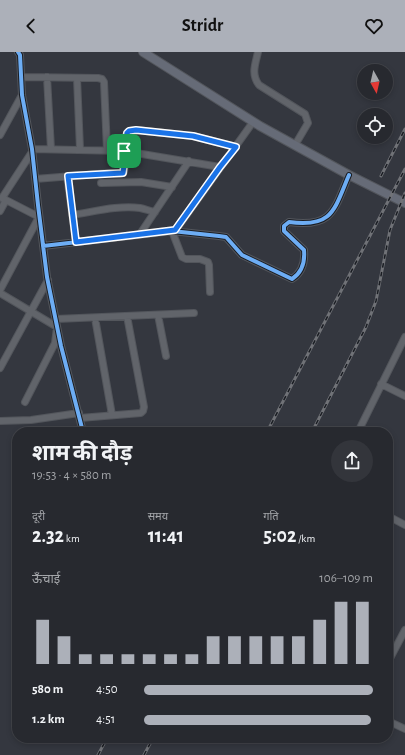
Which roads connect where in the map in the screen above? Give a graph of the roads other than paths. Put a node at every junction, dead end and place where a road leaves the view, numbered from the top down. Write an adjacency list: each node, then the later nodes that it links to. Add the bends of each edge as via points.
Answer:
1 (18, 52): 4 (street)
2 (143, 52): 8 (main road)
3 (258, 52): 10 (street, via 253,70 259,85 305,114 308,119)
4 (21, 77): 5 (street); 7 (street)
5 (47, 77): 6 (street); 12 (street)
6 (77, 78): 13 (street); 15 (street, via 98,78 104,82)
7 (22, 95): 9 (street); 14 (street)
8 (253, 122): 10 (main road); 11 (street)
9 (0, 135)
10 (295, 146): 19 (main road)
11 (236, 147): 16 (street, via 193,136 136,130 127,133); 18 (street)
12 (51, 149): 13 (street); 14 (street)
13 (80, 149): 15 (street)
14 (32, 150): 21 (street); 24 (street)
15 (107, 150): 16 (street)
16 (125, 151): 17 (street); 20 (street, via 123,173)
17 (189, 161): 18 (street); 23 (street)
18 (220, 167): 30 (street)
19 (349, 175): 25 (main road); 30 (street, via 336,205 327,218 302,224 289,222 284,226 284,231 304,250 305,261 297,276 292,278 242,255 226,237)
20 (68, 176): 21 (street); 28 (street)
21 (35, 179): 29 (street)
22 (101, 183): 23 (street, via 141,182)
23 (172, 187): 27 (street)
24 (3, 198): 26 (street); 29 (street)
25 (405, 203)
26 (0, 211)
27 (155, 212): 28 (street, via 128,208); 31 (street)
28 (72, 215): 32 (street)
29 (40, 217): 33 (street); 35 (street)
30 (173, 230): 31 (street); 36 (street, via 182,257 208,262)
31 (140, 234): 32 (street)
32 (76, 242): 33 (street)
33 (43, 246): 34 (street)
34 (48, 280): 38 (street); 43 (street)
35 (0, 290)
36 (210, 292)
37 (0, 293): 38 (street)
38 (31, 312): 44 (street); 47 (street)
39 (194, 313): 40 (street)
40 (158, 315): 41 (street); 46 (street)
41 (127, 316): 42 (street); 51 (street, via 144,407 140,413)
42 (95, 318): 43 (street); 51 (street)
43 (56, 319): 44 (street)
44 (57, 327): 50 (street, via 55,343); 52 (street)
45 (405, 337): 48 (street)
46 (166, 356)
47 (0, 368)
48 (381, 384): 49 (street); 55 (street)
49 (405, 396)
50 (25, 402)
51 (112, 415): 52 (street)
52 (79, 416): 53 (street); 54 (street)
53 (0, 421)
54 (82, 427)
55 (360, 427)
56 (393, 519): 57 (street)
57 (405, 525)
58 (405, 630): 59 (street)
59 (393, 653)
60 (393, 724): 61 (street)
61 (405, 730)

